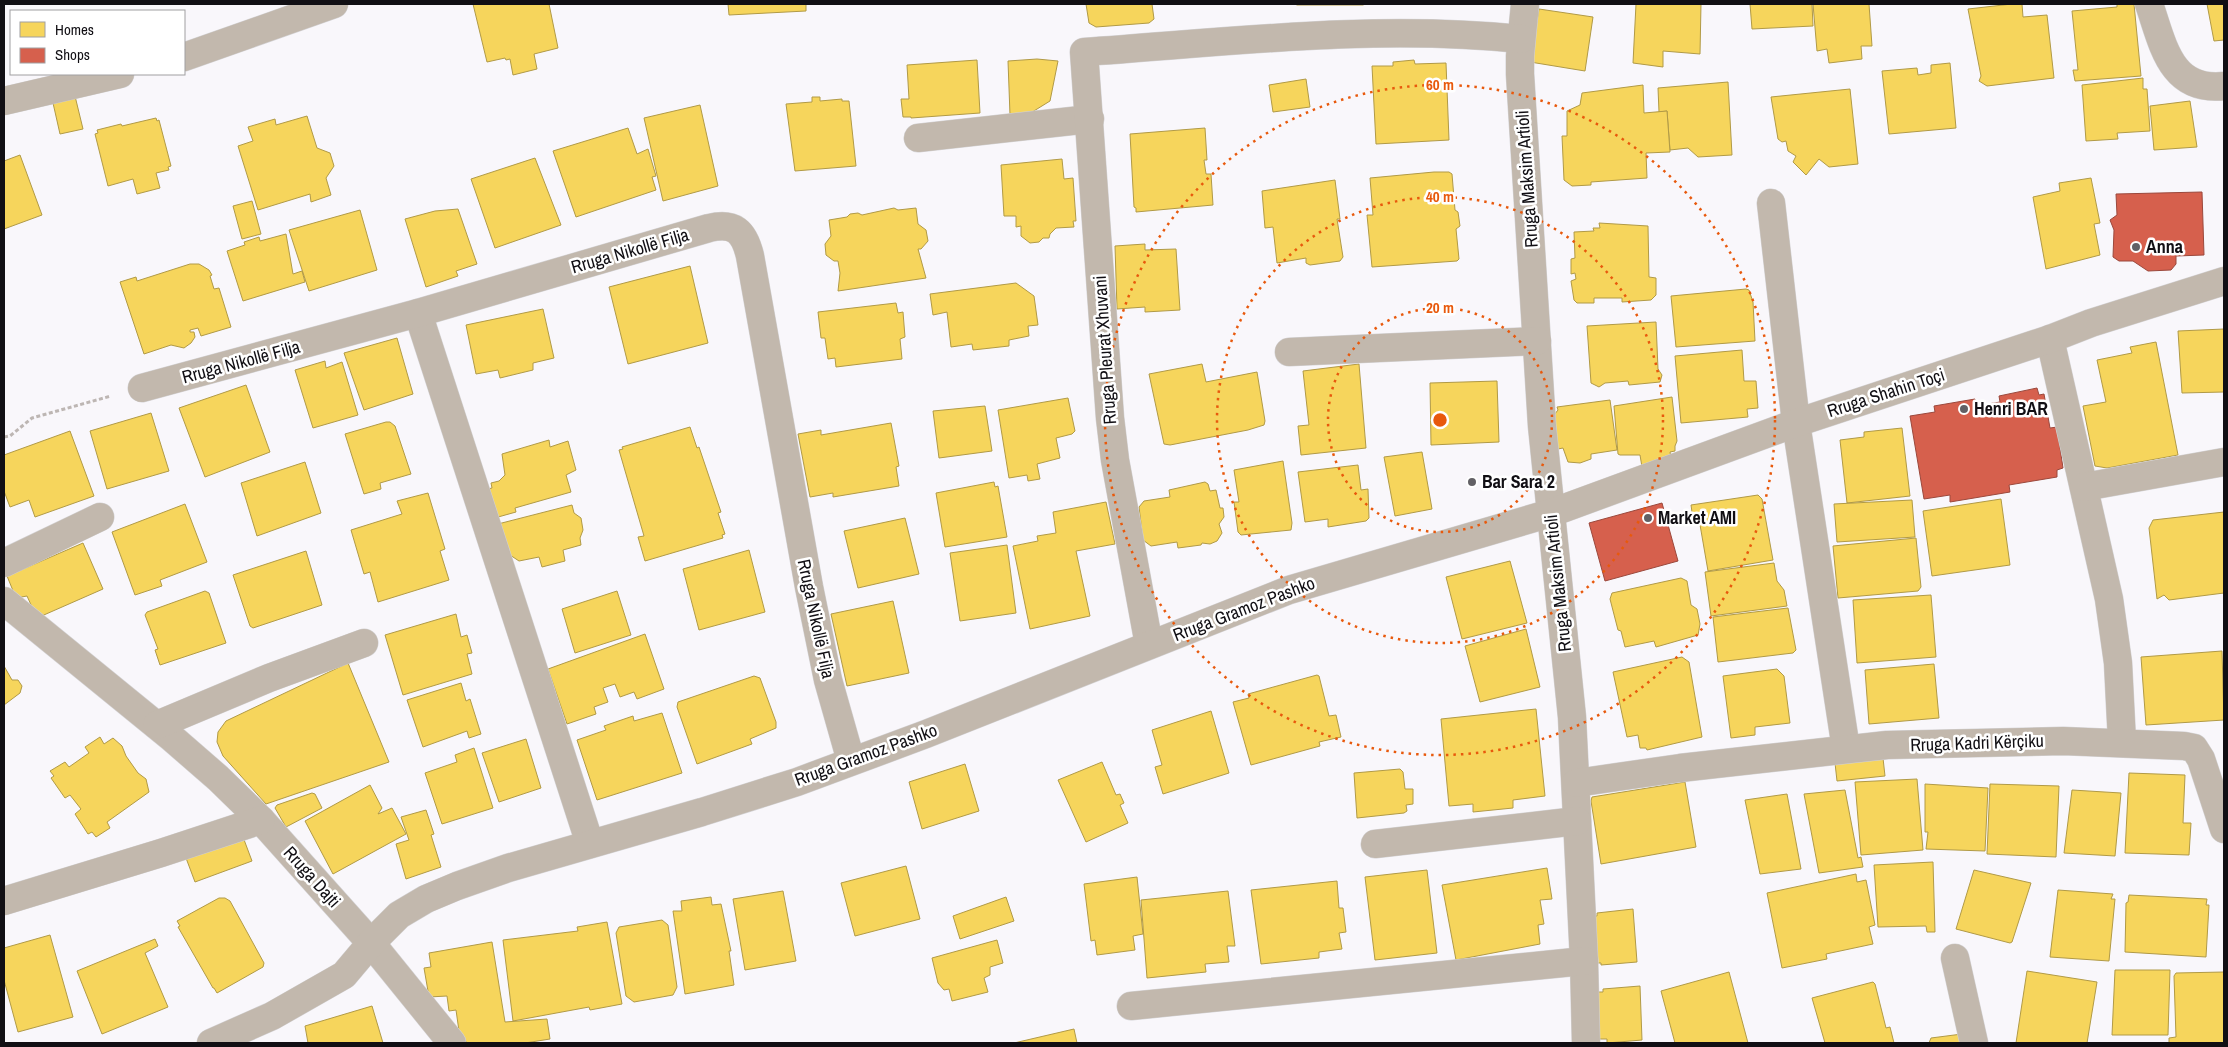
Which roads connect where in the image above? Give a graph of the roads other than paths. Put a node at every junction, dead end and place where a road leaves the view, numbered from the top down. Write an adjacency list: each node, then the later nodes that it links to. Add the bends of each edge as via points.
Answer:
1 (334, 4): 5 (street)
2 (1526, 4): 4 (street, Rruga Maksim Artioli)
3 (2149, 4): 7 (street, via 2168,56 2179,73 2190,82 2208,88)
4 (1521, 39): 9 (street, Rruga Pleurat Xhuvani, via 1439,33 1308,34 1084,52); 15 (street, Rruga Maksim Artioli, via 1520,74)
5 (185, 57)
6 (116, 75): 8 (street)
7 (2224, 86)
8 (4, 100)
9 (1090, 119): 10 (street); 26 (street, Rruga Pleurat Xhuvani, via 1110,418)
10 (918, 138)
11 (1771, 203): 18 (street)
12 (2224, 281): 14 (street, Rruga Shahin Toçi)
13 (418, 313): 17 (street, Rruga Nikollë Filja); 30 (street, Rruga Nikollë Filja, via 709,228 730,226 738,232 747,244 750,256 808,587); 35 (street)
14 (2050, 339): 18 (street, Rruga Shahin Toçi); 20 (street)
15 (1537, 341): 16 (street); 21 (street, Rruga Maksim Artioli)
16 (1289, 352)
17 (142, 388)
18 (1796, 423): 21 (street, Rruga Shahin Toçi); 29 (street)
19 (2224, 462): 20 (street)
20 (2084, 486): 28 (street, via 2115,640)
21 (1551, 513): 26 (street, Rruga Gramoz Pashko, via 1290,590); 31 (street, Rruga Maksim Artioli)
22 (100, 517): 23 (street)
23 (4, 563)
24 (4, 601): 27 (street, Rruga Dajti)
25 (364, 643): 27 (street, via 269,678)
26 (1149, 645): 30 (street, Rruga Gramoz Pashko)
27 (157, 726): 32 (street, Rruga Dajti, via 194,756)
28 (2122, 742): 29 (street, Rruga Kadri Kërçiku, via 1887,745); 34 (street, Rruga Kadri Kërçiku, via 2194,748 2201,759)
29 (1846, 749): 31 (street, Rruga Kadri Kërçiku)
30 (850, 761): 35 (street, Rruga Gramoz Pashko, via 710,810)
31 (1576, 783): 33 (street, Rruga Maksim Artioli)
32 (261, 820): 37 (street); 38 (street, Rruga Dajti)
33 (1577, 821): 36 (street); 40 (street, Rruga Maksim Artioli)
34 (2224, 829)
35 (590, 844): 38 (street, Rruga Gramoz Pashko, via 508,868 426,899 399,915)
36 (1375, 844)
37 (4, 901)
38 (371, 943): 42 (street, Rruga Gramoz Pashko, via 338,979 272,1016); 43 (street, Rruga Dajti)
39 (1956, 958): 45 (street)
40 (1584, 961): 41 (street); 44 (street, Rruga Maksim Artioli)
41 (1131, 1006)
42 (211, 1043)
43 (452, 1043)
44 (1586, 1043)
45 (1974, 1043)

